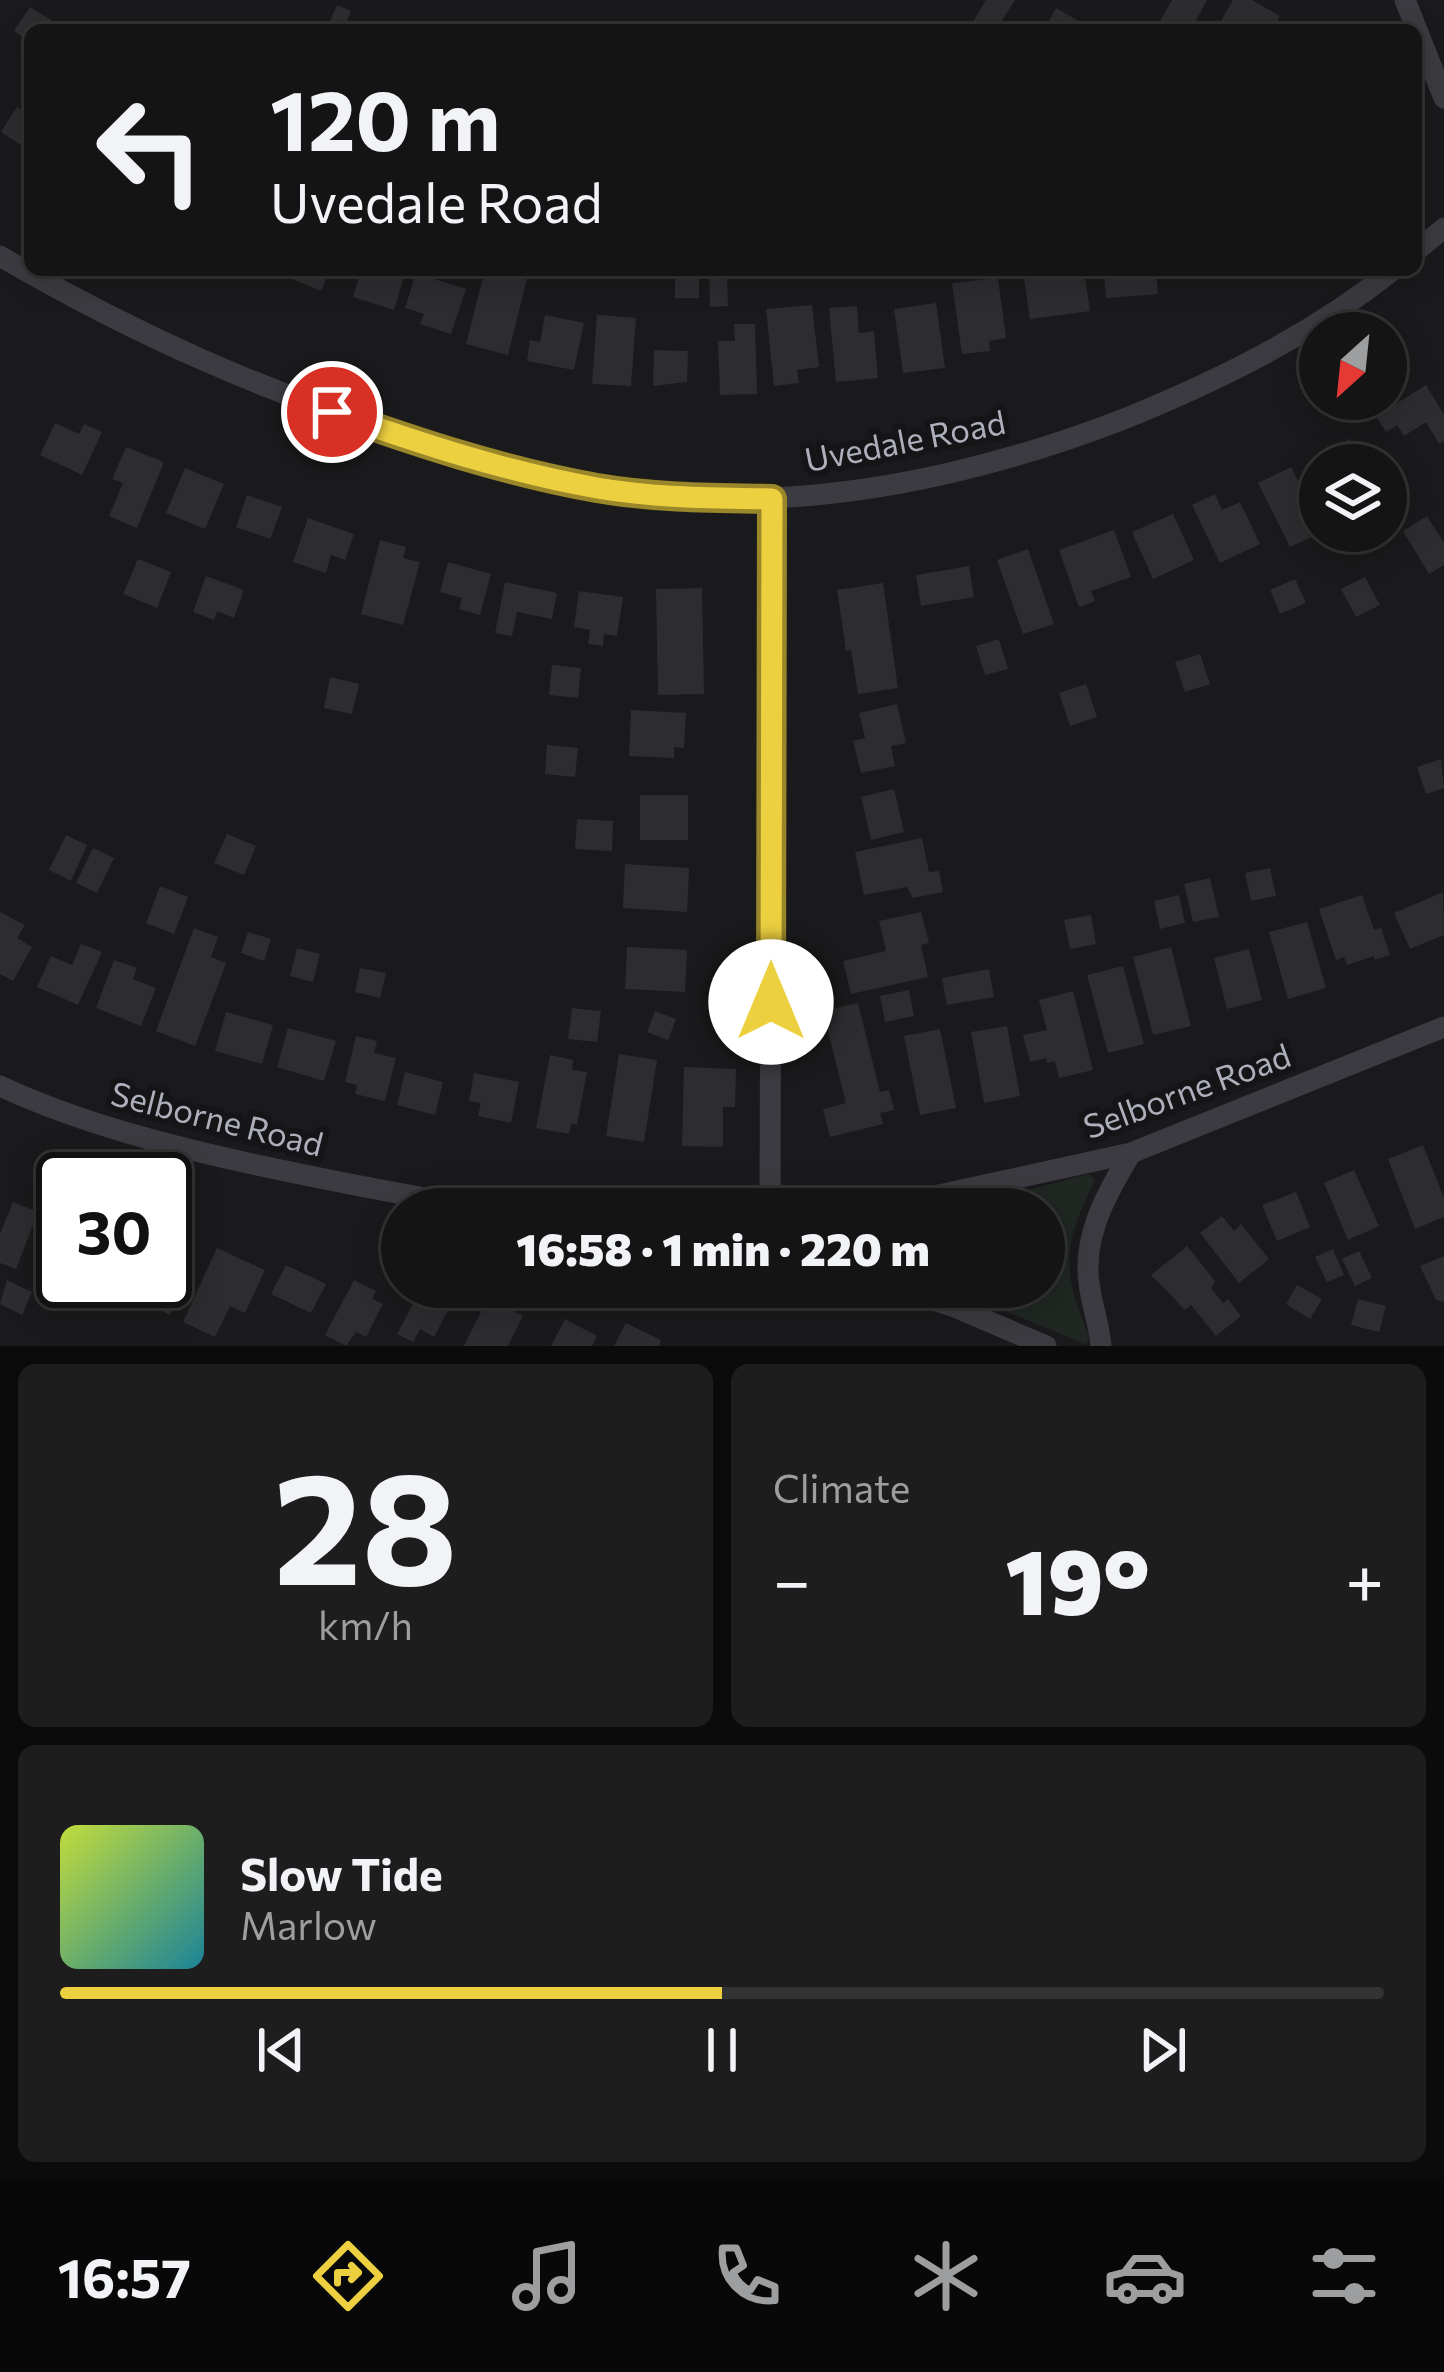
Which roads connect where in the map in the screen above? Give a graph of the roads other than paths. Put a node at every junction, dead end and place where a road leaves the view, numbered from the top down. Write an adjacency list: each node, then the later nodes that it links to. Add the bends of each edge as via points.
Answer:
1 (1422, 43): 2 (street)
2 (1444, 98)
3 (1444, 211): 4 (street)
4 (1440, 232)
5 (37, 276): 7 (street, Uvedale Road, via 167,347 513,471 601,489)
6 (1385, 276): 7 (street, Uvedale Road, via 1277,350 1074,438 962,470)
7 (772, 499): 11 (street)
8 (1444, 1027): 10 (street, Selborne Road)
9 (0, 1086): 13 (street, Selborne Road, via 177,1148)
10 (1131, 1153): 12 (street, Selborne Road); 16 (street, via 1101,1210 1088,1267)
11 (770, 1188)
12 (971, 1188)
13 (381, 1192)
14 (957, 1308): 15 (street)
15 (1046, 1346)
16 (1101, 1346)

